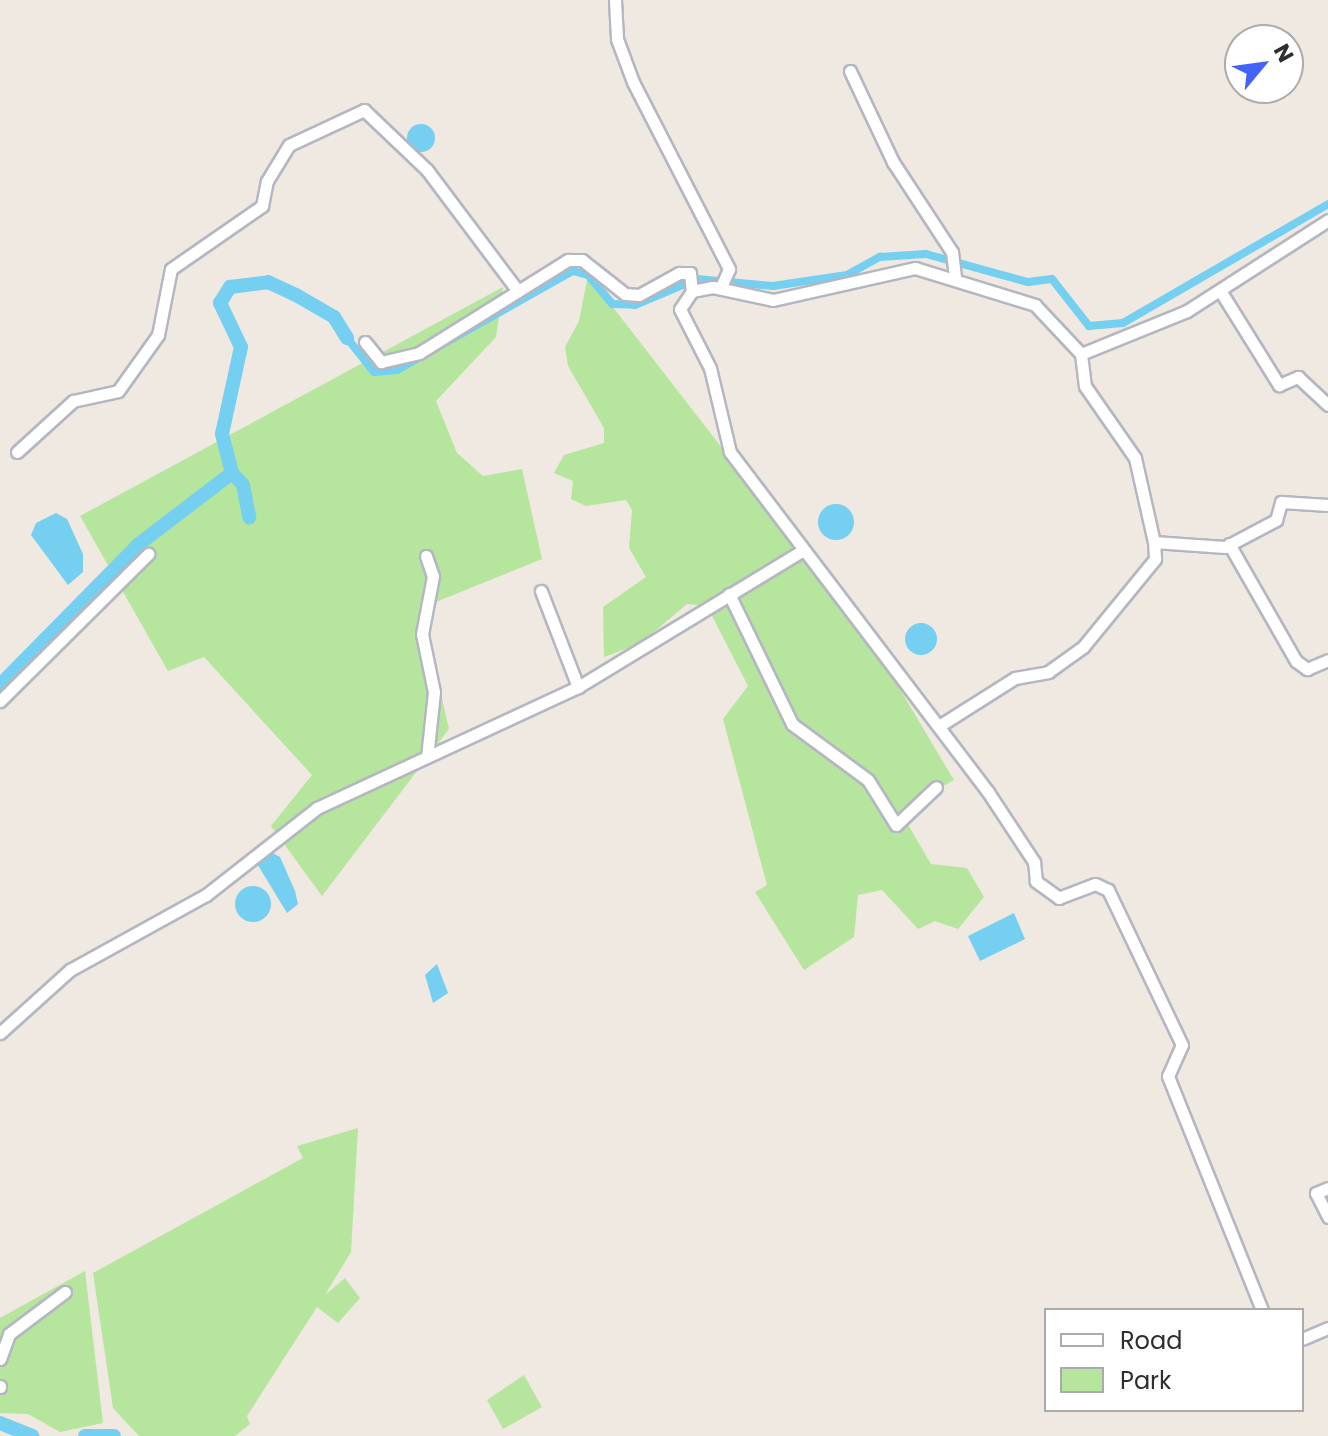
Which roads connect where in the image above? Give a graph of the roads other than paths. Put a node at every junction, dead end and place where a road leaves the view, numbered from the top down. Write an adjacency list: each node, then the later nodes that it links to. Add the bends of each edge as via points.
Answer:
1 (615, 0): 5 (street, via 617,39 633,82 729,269)
2 (850, 71): 4 (street, via 893,162 952,252)
3 (1328, 220): 8 (street)
4 (955, 274): 5 (street, via 906,267 851,287 773,300); 10 (street, via 1043,309)
5 (721, 287): 7 (street)
6 (518, 291): 7 (street, via 568,260 582,260 625,294 639,295 679,273 690,273); 9 (street, via 419,353 381,362); 12 (street, via 427,170 364,110 289,145 267,181 262,206 171,269 158,335 118,391 73,401)
7 (692, 291): 16 (street, via 680,309 710,368 730,452)
8 (1221, 292): 10 (street); 11 (street, via 1279,385 1298,377)
9 (365, 342)
10 (1081, 354): 14 (street, via 1085,386 1135,458)
11 (1328, 405)
12 (17, 452)
13 (1328, 505): 15 (street, via 1281,502 1276,520)
14 (1154, 542): 15 (street); 24 (street, via 1155,559 1083,647 1048,672 1015,678)
15 (1229, 544): 21 (street, via 1296,661 1307,669)
16 (803, 550): 20 (street); 24 (street)
17 (148, 554): 23 (street)
18 (426, 556): 25 (street, via 433,576 422,634 434,692)
19 (541, 591): 22 (street)
20 (729, 594): 22 (street); 26 (street, via 792,724 868,780 896,825)
21 (1328, 660)
22 (578, 687): 25 (street)
23 (0, 701)
24 (939, 726): 31 (street, via 1016,832 1036,881 1059,898 1095,884 1108,890 1182,1045 1168,1076)
25 (427, 757): 27 (street, via 317,808 206,895 70,970)
26 (936, 787)
27 (0, 1033)
28 (1328, 1188): 29 (street, via 1316,1193)
29 (1328, 1217)
30 (65, 1292): 34 (street, via 9,1334)
31 (1261, 1308)
32 (1328, 1328): 33 (street)
33 (1304, 1338)
34 (0, 1359)

